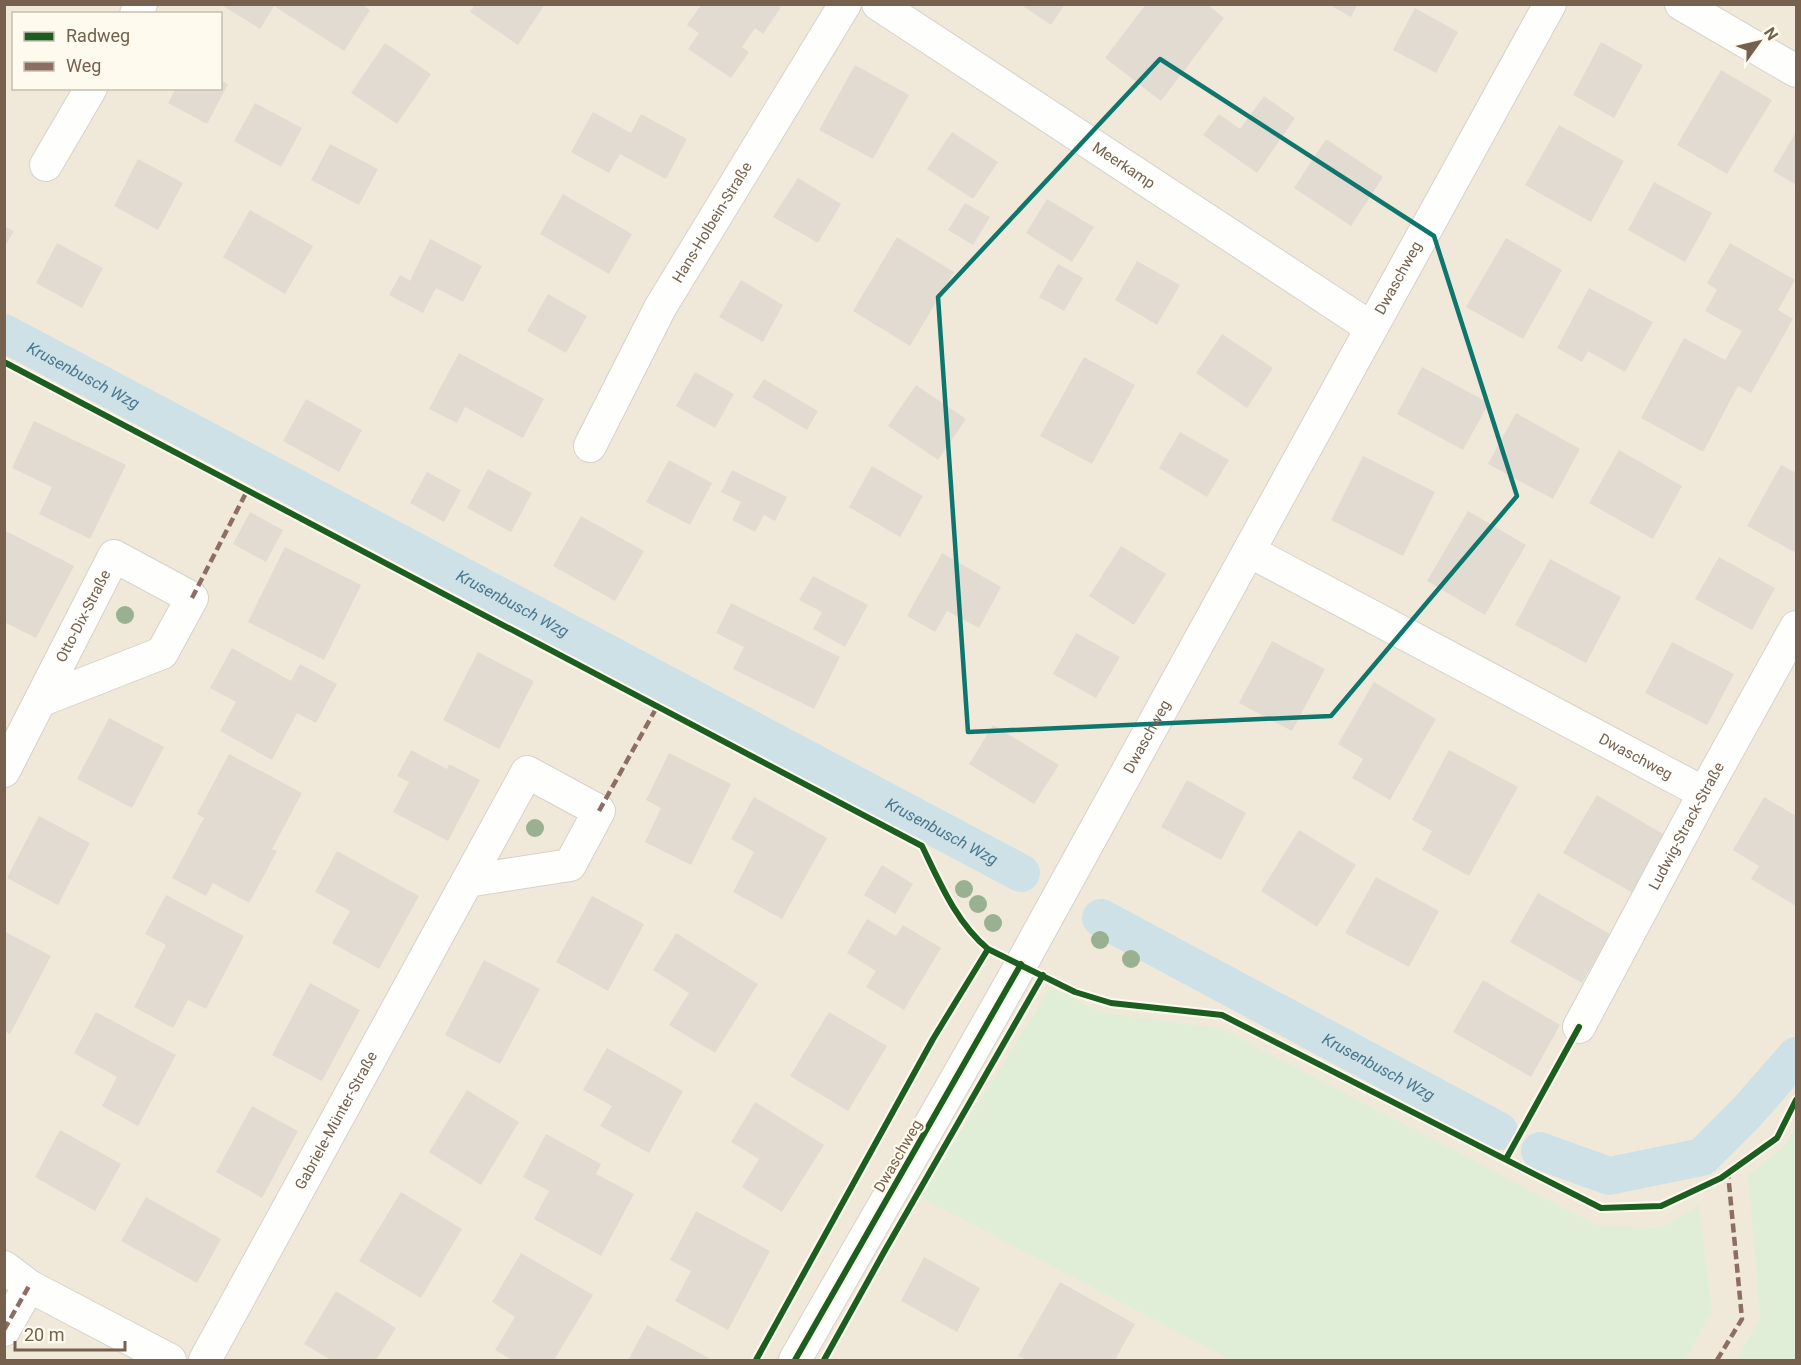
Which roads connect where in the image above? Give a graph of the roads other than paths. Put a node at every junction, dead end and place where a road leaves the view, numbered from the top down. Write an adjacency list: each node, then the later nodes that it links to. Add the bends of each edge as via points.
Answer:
1 (845, 4): 9 (street, Hans-Holbein-Straße, via 660,308)
2 (878, 4): 8 (street, Meerkamp)
3 (1550, 4): 8 (street, Dwaschweg)
4 (1681, 4): 5 (street)
5 (1797, 71)
6 (91, 90): 7 (street)
7 (46, 165)
8 (1370, 327): 10 (street, Dwaschweg)
9 (590, 446)
10 (1249, 552): 14 (street, Dwaschweg); 22 (street, Dwaschweg, via 1021,964)
11 (1797, 627): 14 (street, Ludwig-Strack-Straße)
12 (42, 700): 12 (street, Otto-Dix-Straße, via 162,653 192,598 114,556); 13 (street, Otto-Dix-Straße)
13 (4, 771)
14 (1704, 793): 16 (street, Ludwig-Strack-Straße)
15 (467, 881): 21 (street, Gabriele-Münter-Straße)
16 (1579, 1027)
17 (4, 1267): 18 (street)
18 (29, 1286): 19 (street); 20 (street)
19 (4, 1330)
20 (170, 1360)
21 (205, 1360)
22 (795, 1360)

